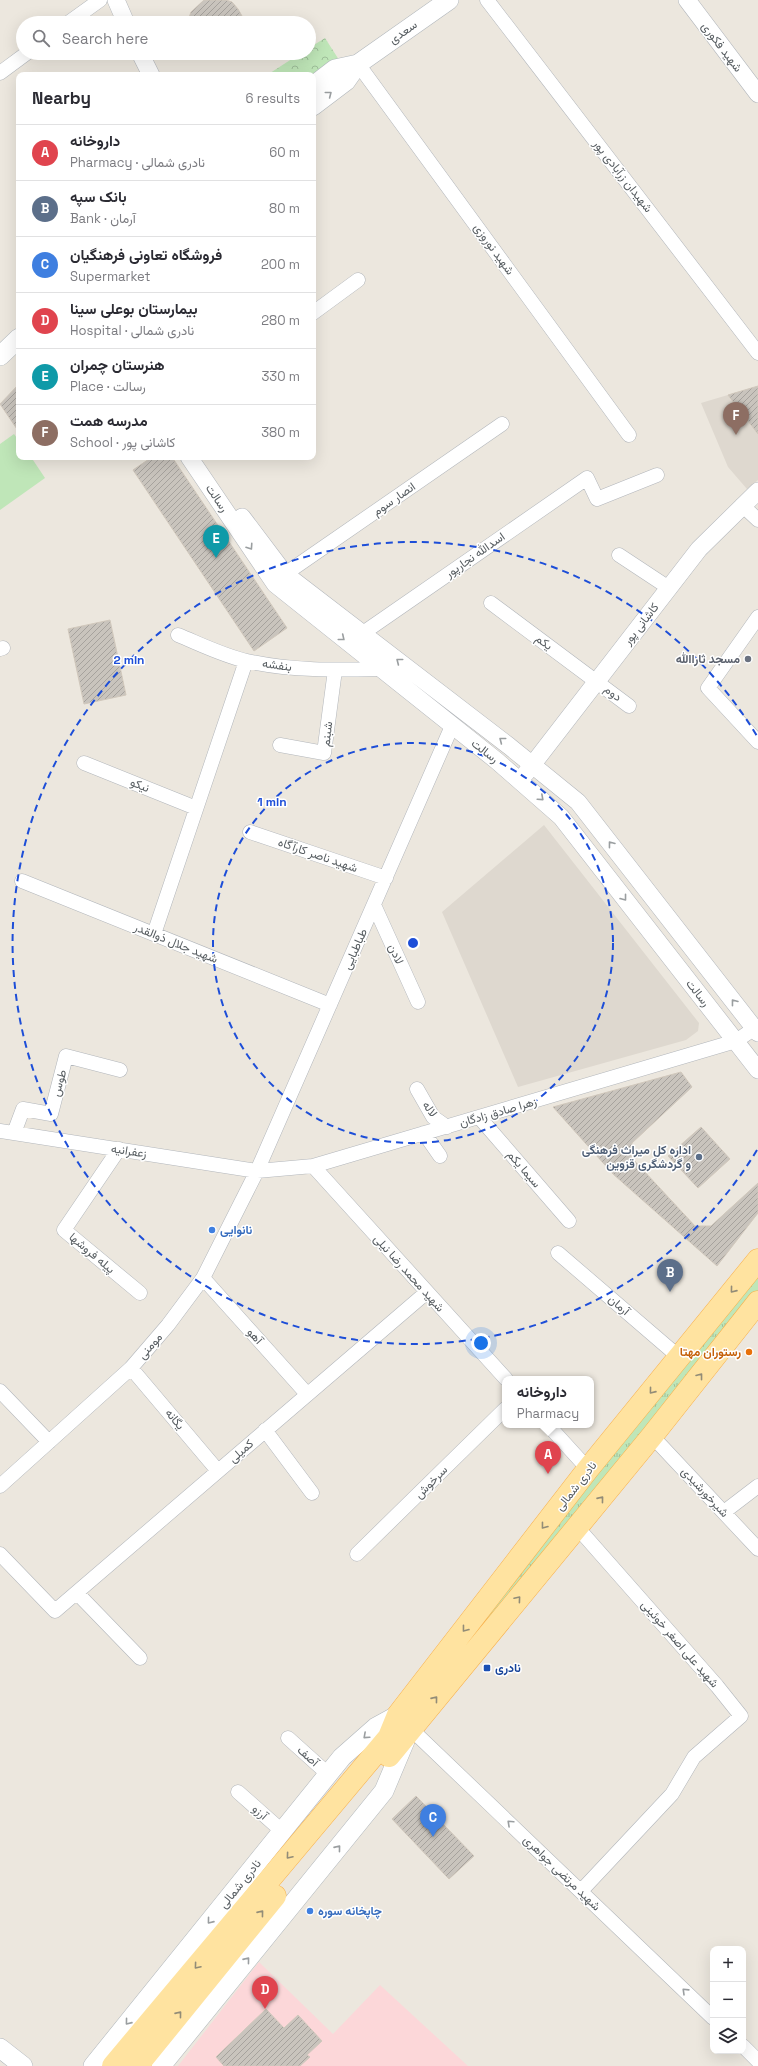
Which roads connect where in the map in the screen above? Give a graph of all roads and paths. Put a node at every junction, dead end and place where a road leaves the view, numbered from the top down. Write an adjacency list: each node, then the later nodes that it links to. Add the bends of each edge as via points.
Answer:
1 (100, 0): 6 (street)
2 (116, 0): 7 (street)
3 (449, 0): 10 (main road, سعدی)
4 (487, 0): 21 (street, شهیدان زرآبادی پور)
5 (687, 0): 14 (street, شهید فکوری)
6 (78, 16)
7 (123, 16)
8 (16, 60): 11 (street)
9 (143, 60): 12 (street)
10 (358, 64): 13 (main road, سعدی, via 335,69); 15 (main road, سعدی, one-way to 10, via 346,81); 24 (street, شهید نوروزی)
11 (1, 69)
12 (149, 72)
13 (316, 84)
14 (758, 94)
15 (316, 104)
16 (358, 280): 17 (street)
17 (316, 311)
18 (16, 326): 19 (main road)
19 (0, 340)
20 (16, 341): 22 (main road)
21 (758, 353)
22 (0, 356)
23 (502, 424): 32 (street, انصار سوم)
24 (629, 435)
25 (191, 460): 39 (street, رسالت, one-way to 39, via 274,584)
26 (205, 460): 32 (street, رسالت, via 238,511)
27 (657, 475): 36 (street, اسدالله نجارپور, via 597,499 587,478)
28 (758, 491): 29 (street, کاشانی پور)
29 (742, 505): 30 (street); 33 (street, کاشانی پور, via 699,549)
30 (758, 520)
31 (619, 555): 33 (street)
32 (285, 574): 36 (street, رسالت)
33 (669, 588): 41 (street, کاشانی پور)
34 (491, 602): 41 (street, یکم)
35 (758, 618): 44 (street, via 708,688)
36 (363, 633): 47 (street, رسالت, one-way to 36)
37 (178, 635): 38 (street, بنفشه)
38 (246, 661): 40 (street, بنفشه); 49 (street)
39 (380, 669): 40 (street, بنفشه); 43 (street, رسالت)
40 (335, 670): 45 (street, شبنم, via 324,753)
41 (597, 681): 42 (street, دوم); 47 (street, کاشانی پور)
42 (629, 706)
43 (452, 726): 48 (street, رسالت); 51 (street, طباطبایی)
44 (758, 742)
45 (280, 746)
46 (84, 762): 49 (street, نیکو)
47 (532, 765): 48 (street, کاشانی پور); 57 (street, رسالت, one-way to 47, via 578,802)
48 (521, 781): 58 (street, رسالت, one-way to 58, via 561,817)
49 (196, 808): 54 (street)
50 (250, 832): 51 (street, شهید ناصر کارآگاه)
51 (386, 878): 53 (street, طباطبایی)
52 (22, 882): 54 (street, شهید جلال ذوالقدر)
53 (374, 905): 55 (street, لادن); 56 (street, طباطبایی)
54 (154, 934): 56 (street, شهید جلال ذوالقدر)
55 (418, 1002)
56 (330, 1005): 69 (street, طباطبایی)
57 (756, 1031): 58 (street, زهرا صادق زادگان)
58 (736, 1041): 60 (street, رسالت); 62 (street, زهرا صادق زادگان)
59 (120, 1070): 64 (street, طوس, via 66,1056 51,1114 23,1109)
60 (758, 1070)
61 (416, 1089): 63 (street, لاله, via 433,1117)
62 (479, 1117): 63 (street, زهرا صادق زادگان); 70 (street, سیما یکم)
63 (447, 1127): 65 (street, زهرا صادق زادگان)
64 (7, 1132): 66 (street, زعفرانیه)
65 (424, 1133): 67 (street); 68 (street, زهرا صادق زادگان)
66 (119, 1149): 69 (street, زعفرانیه); 75 (street, پیله فروشها, via 64,1230)
67 (440, 1156)
68 (312, 1166): 69 (street, زهرا صادق زادگان); 74 (street, شهید محمد رضا نیلی)
69 (257, 1171): 73 (street, مومنی)
70 (569, 1221)
71 (558, 1253): 77 (street, آرمان)
72 (758, 1260): 77 (main road, نادری شمالی, one-way to 77)
73 (203, 1278): 78 (street, مومنی, via 168,1325); 81 (street, آهو)
74 (427, 1292): 79 (street, شهید محمد رضا نیلی); 81 (street, کمیلی)
75 (140, 1293)
76 (758, 1302): 85 (main road, نادری شمالی, one-way to 76)
77 (679, 1357): 87 (main road, نادری شمالی, one-way to 87)
78 (131, 1368): 86 (street, مومنی); 88 (street, یگانه)
79 (503, 1376)
80 (0, 1391): 86 (street)
81 (307, 1394): 84 (street, کمیلی)
82 (502, 1412): 96 (street, سرخوش)
83 (551, 1428): 87 (street)
84 (265, 1430): 88 (street, کمیلی); 91 (street)
85 (652, 1436): 92 (street, شیرخورشیدی); 93 (main road, نادری شمالی, one-way to 85)
86 (49, 1442): 89 (street, مومنی)
87 (588, 1469): 99 (main road, نادری شمالی, one-way to 99)
88 (218, 1471): 97 (street, کمیلی)
89 (0, 1486)
90 (758, 1486): 92 (street)
91 (312, 1493)
92 (724, 1512): 94 (street, شیرخورشیدی)
93 (578, 1527): 99 (main road, نادری شمالی, one-way to 93); 104 (street, شهید علی اصغر خوئینی, via 741,1716 694,1757 672,1794)
94 (758, 1549)
95 (0, 1554): 97 (street, کمیلی, via 55,1611)
96 (358, 1554)
97 (77, 1593): 98 (street)
98 (140, 1658)
99 (404, 1722): 101 (main road, نادری شمالی, one-way to 101, via 376,1727 342,1757); 104 (street, شهید مرتضی جواهری, one-way to 99); 109 (main road, نادری شمالی, via 389,1737); 112 (main road, نادری شمالی, one-way to 99, via 384,1792)
100 (288, 1738): 101 (street, آصف)
101 (328, 1774): 103 (main road, نادری شمالی)
102 (238, 1792): 103 (street, آرزو)
103 (282, 1831): 111 (main road, نادری شمالی, one-way to 111)
104 (581, 1891): 105 (street, شهید مرتضی جواهری, one-way to 104)
105 (710, 2015)
106 (0, 2048): 110 (main road)
107 (746, 2049): 108 (street)
108 (758, 2061)
109 (123, 2064)
110 (23, 2066)
111 (93, 2066)
112 (161, 2066)

